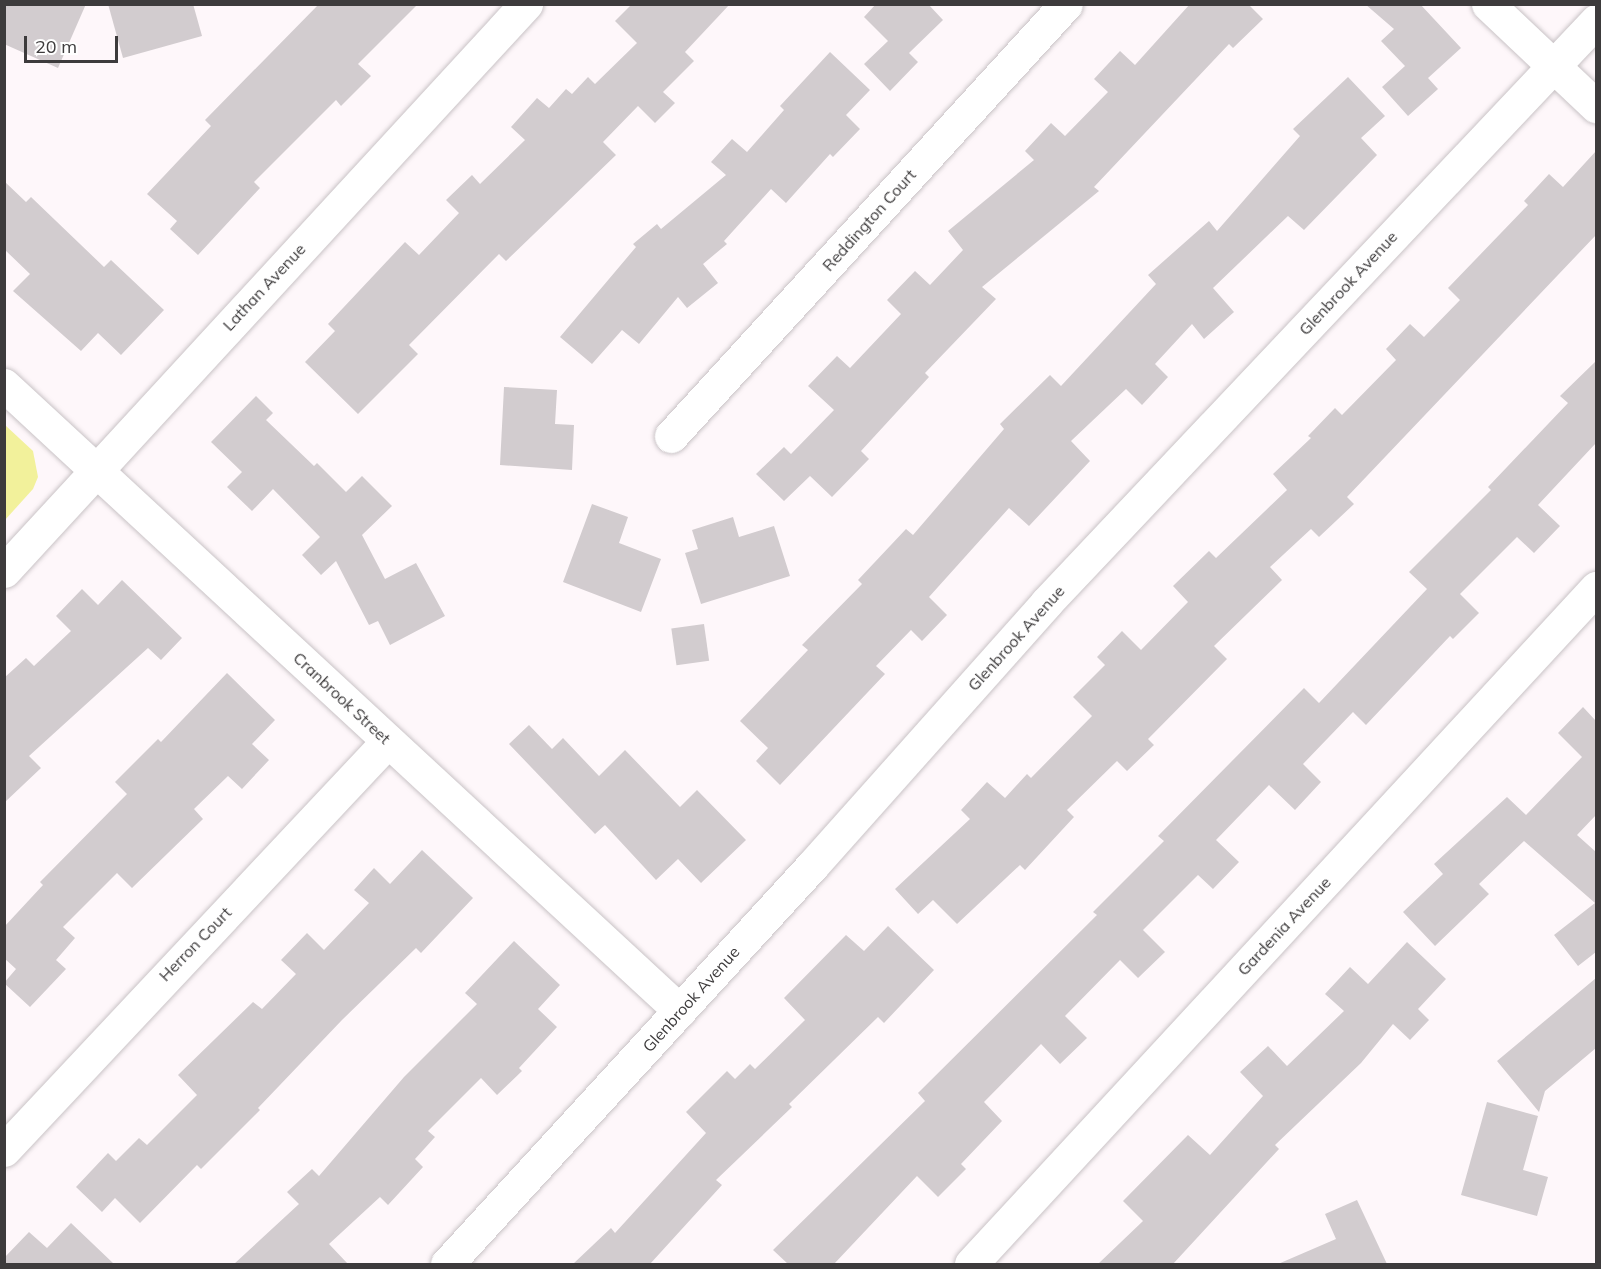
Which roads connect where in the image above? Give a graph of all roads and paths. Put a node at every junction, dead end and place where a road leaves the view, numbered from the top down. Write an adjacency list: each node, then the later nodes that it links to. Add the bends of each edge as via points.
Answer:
1 (526, 4): 9 (street, Lathan Avenue)
2 (1066, 4): 8 (street, Reddington Court)
3 (1488, 4): 5 (street)
4 (1596, 21): 5 (street, Glenbrook Avenue)
5 (1554, 67): 6 (street); 13 (street, Glenbrook Avenue, via 1046,603)
6 (1596, 106)
7 (4, 385): 9 (street, Cranbrook Street)
8 (671, 436)
9 (98, 469): 10 (street, Lathan Avenue); 12 (street, Cranbrook Street)
10 (4, 571)
11 (1596, 588): 16 (street, Gardenia Avenue)
12 (388, 741): 13 (street, Cranbrook Street); 14 (street, Herron Court)
13 (680, 1011): 15 (street, Glenbrook Avenue)
14 (4, 1150)
15 (447, 1264)
16 (971, 1264)

